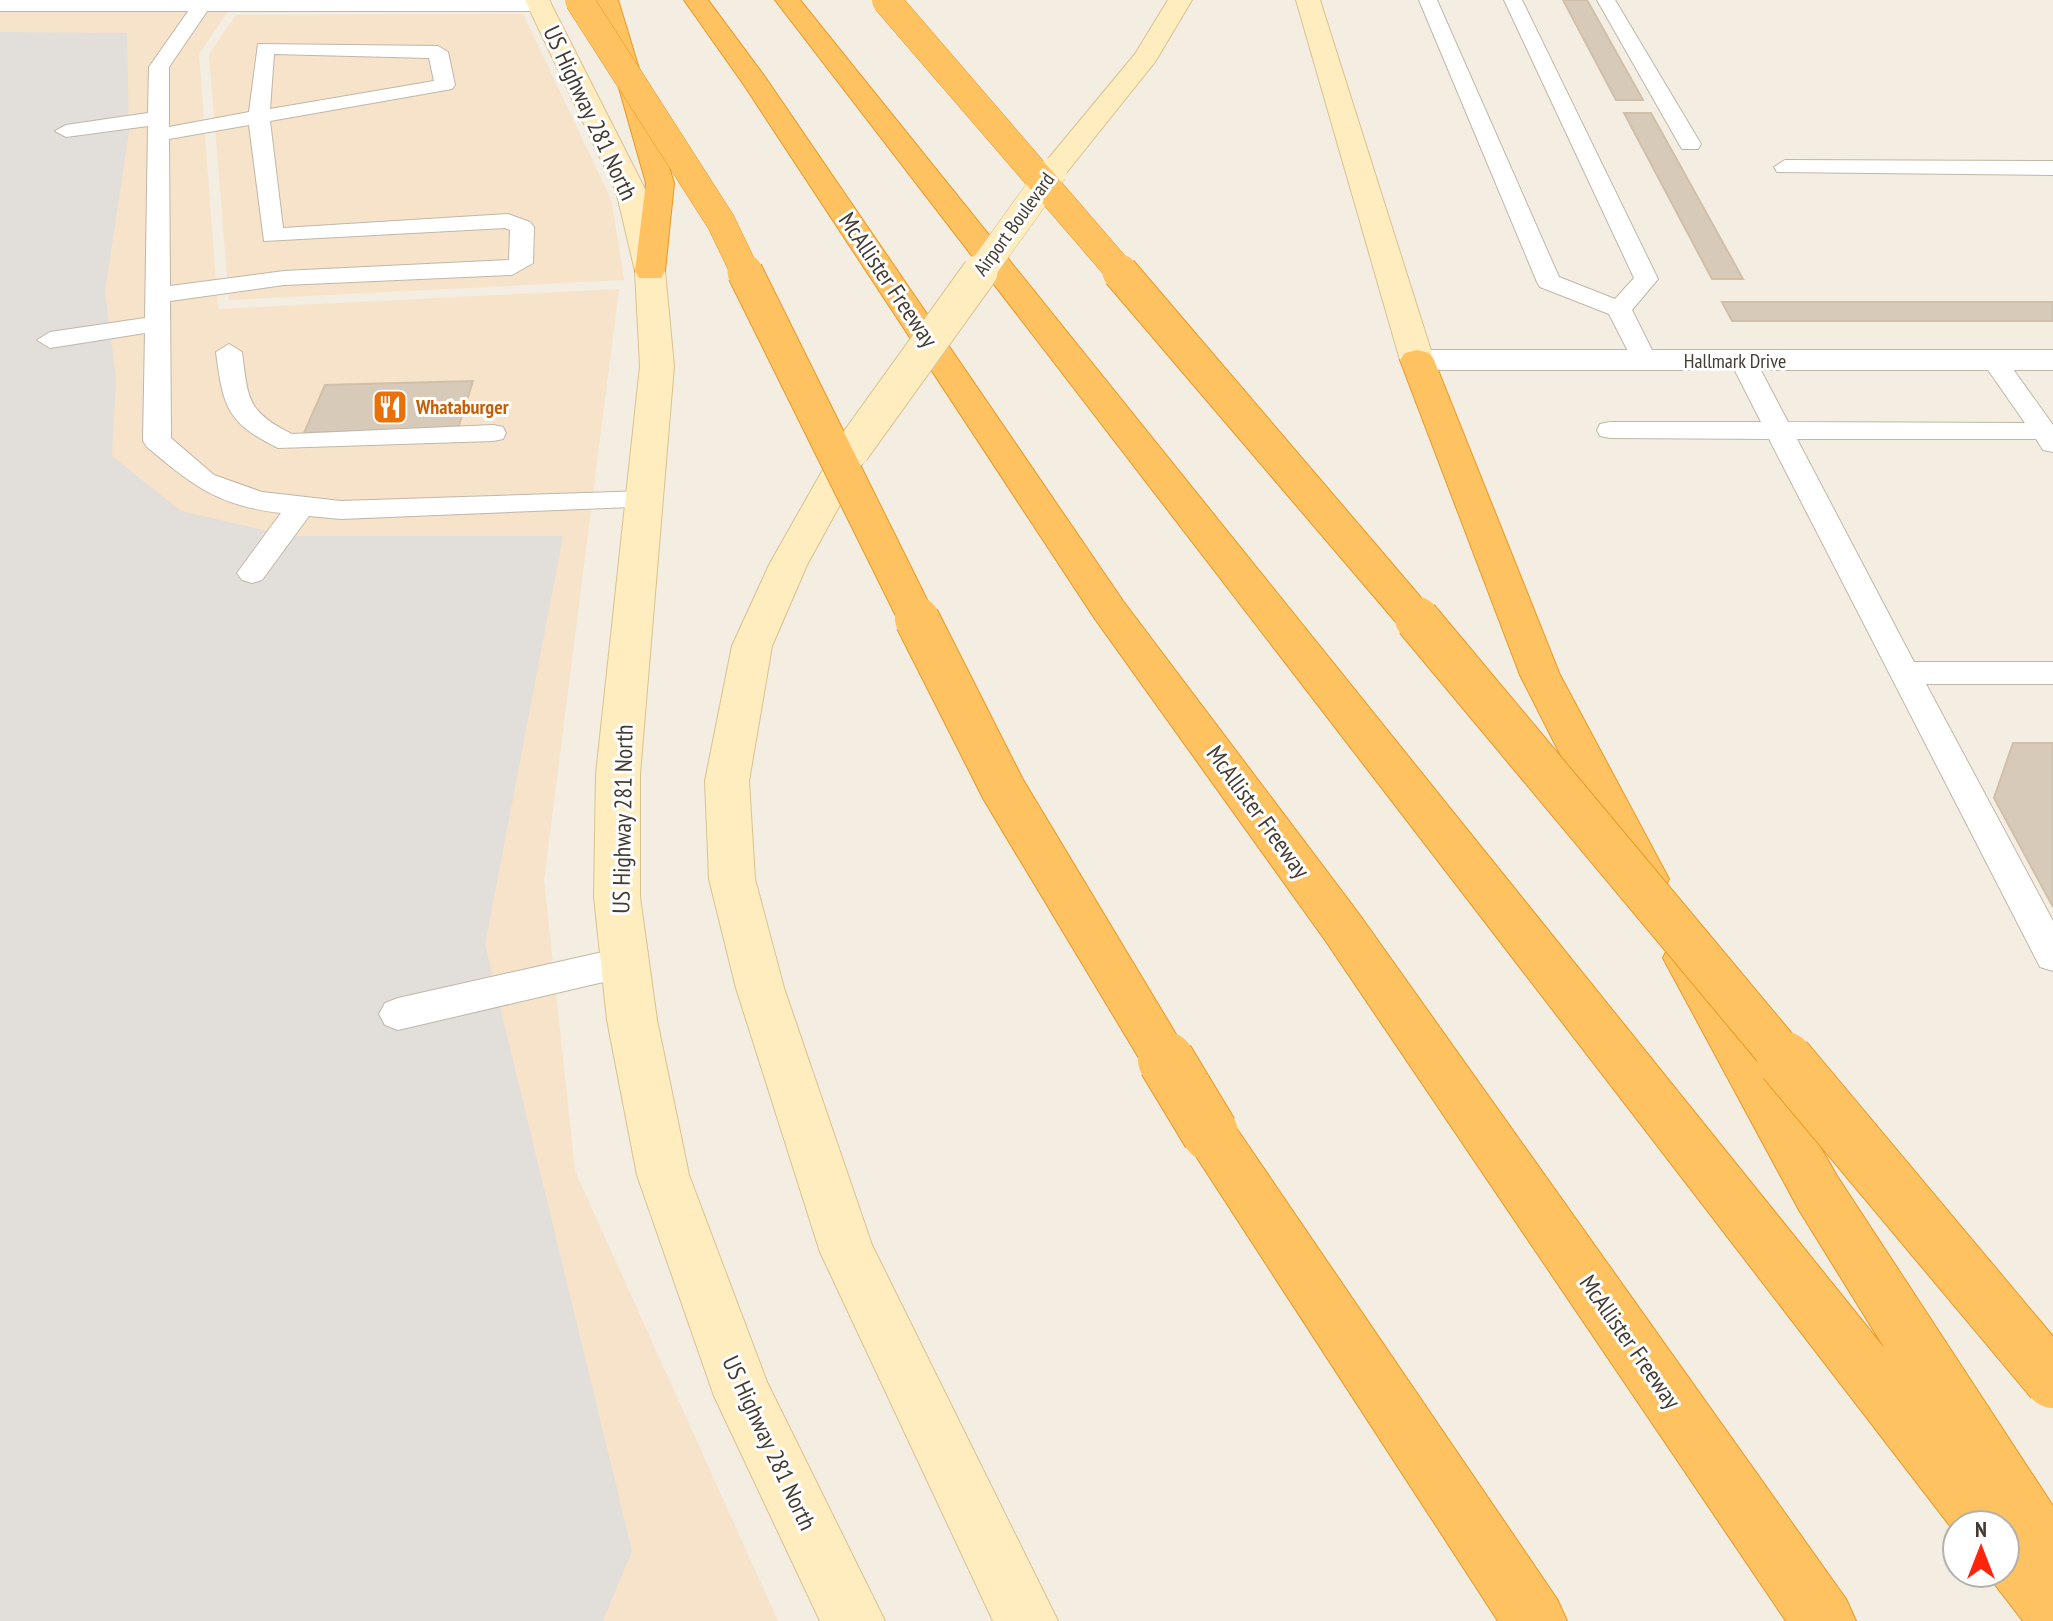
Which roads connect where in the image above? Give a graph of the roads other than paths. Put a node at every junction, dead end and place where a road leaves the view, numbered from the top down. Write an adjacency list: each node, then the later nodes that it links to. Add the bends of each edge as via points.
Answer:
1 (606, 0): 20 (highway, via 660,183)
2 (696, 0): 52 (highway, McAllister Freeway, via 1109,610 1342,927)
3 (787, 0): 45 (highway)
4 (886, 0): 44 (highway, bridge, via 1378,573)
5 (1180, 0): 50 (main road, Airport Boulevard, bridge, via 1146,57 1053,171 852,450 788,565 752,646 727,781 732,879 760,988 847,1252)
6 (1308, 0): 27 (main road)
7 (1428, 0): 23 (lane, via 1549,282)
8 (1513, 0): 23 (lane, via 1646,279)
9 (1606, 0): 16 (lane)
10 (551, 1): 12 (street); 20 (main road, US Highway 281 North, via 631,191); 51 (highway, bridge, via 721,222 1003,789 1210,1133)
11 (0, 4): 12 (street)
12 (203, 4): 14 (lane, via 159,67)
13 (259, 117): 13 (lane, via 445,85 438,52 265,48); 14 (lane); 19 (lane)
14 (158, 127): 15 (lane); 22 (lane)
15 (66, 131)
16 (1690, 144)
17 (1785, 167): 18 (lane)
18 (2053, 168)
19 (272, 236): 21 (lane); 21 (lane, via 508,221 522,227 521,263 512,268)
20 (650, 271): 36 (main road, US Highway 281 North, via 657,366)
21 (263, 281): 22 (lane)
22 (157, 295): 24 (lane)
23 (1619, 309): 28 (lane)
24 (158, 324): 25 (lane); 37 (lane, via 157,441 204,481 258,501)
25 (50, 340)
26 (229, 352): 34 (lane, via 235,399 244,414 288,442)
27 (1417, 360): 28 (street, Hallmark Drive); 46 (highway, via 1540,675 1701,985 1818,1193)
28 (1644, 360): 31 (street, Hallmark Drive)
29 (1994, 360): 30 (street, Hallmark Drive); 31 (street, Hallmark Drive); 35 (lane)
30 (2053, 360)
31 (1743, 361): 33 (lane)
32 (1610, 430): 33 (lane)
33 (1778, 430): 35 (lane); 39 (lane)
34 (493, 433)
35 (2048, 438)
36 (645, 500): 37 (lane, via 341,510); 42 (main road, US Highway 281 North, via 618,774 617,897)
37 (301, 506): 38 (lane)
38 (252, 573)
39 (1904, 673): 40 (lane); 41 (lane)
40 (2053, 673)
41 (2053, 956)
42 (625, 962): 43 (lane); 49 (main road, US Highway 281 North, via 663,1175 743,1396)
43 (398, 1014)
44 (2053, 1380)
45 (1975, 1509)
46 (2053, 1561)
47 (2021, 1567): 48 (highway)
48 (2053, 1608)
49 (853, 1621)
50 (1026, 1621)
51 (1535, 1621)
52 (1824, 1621)

